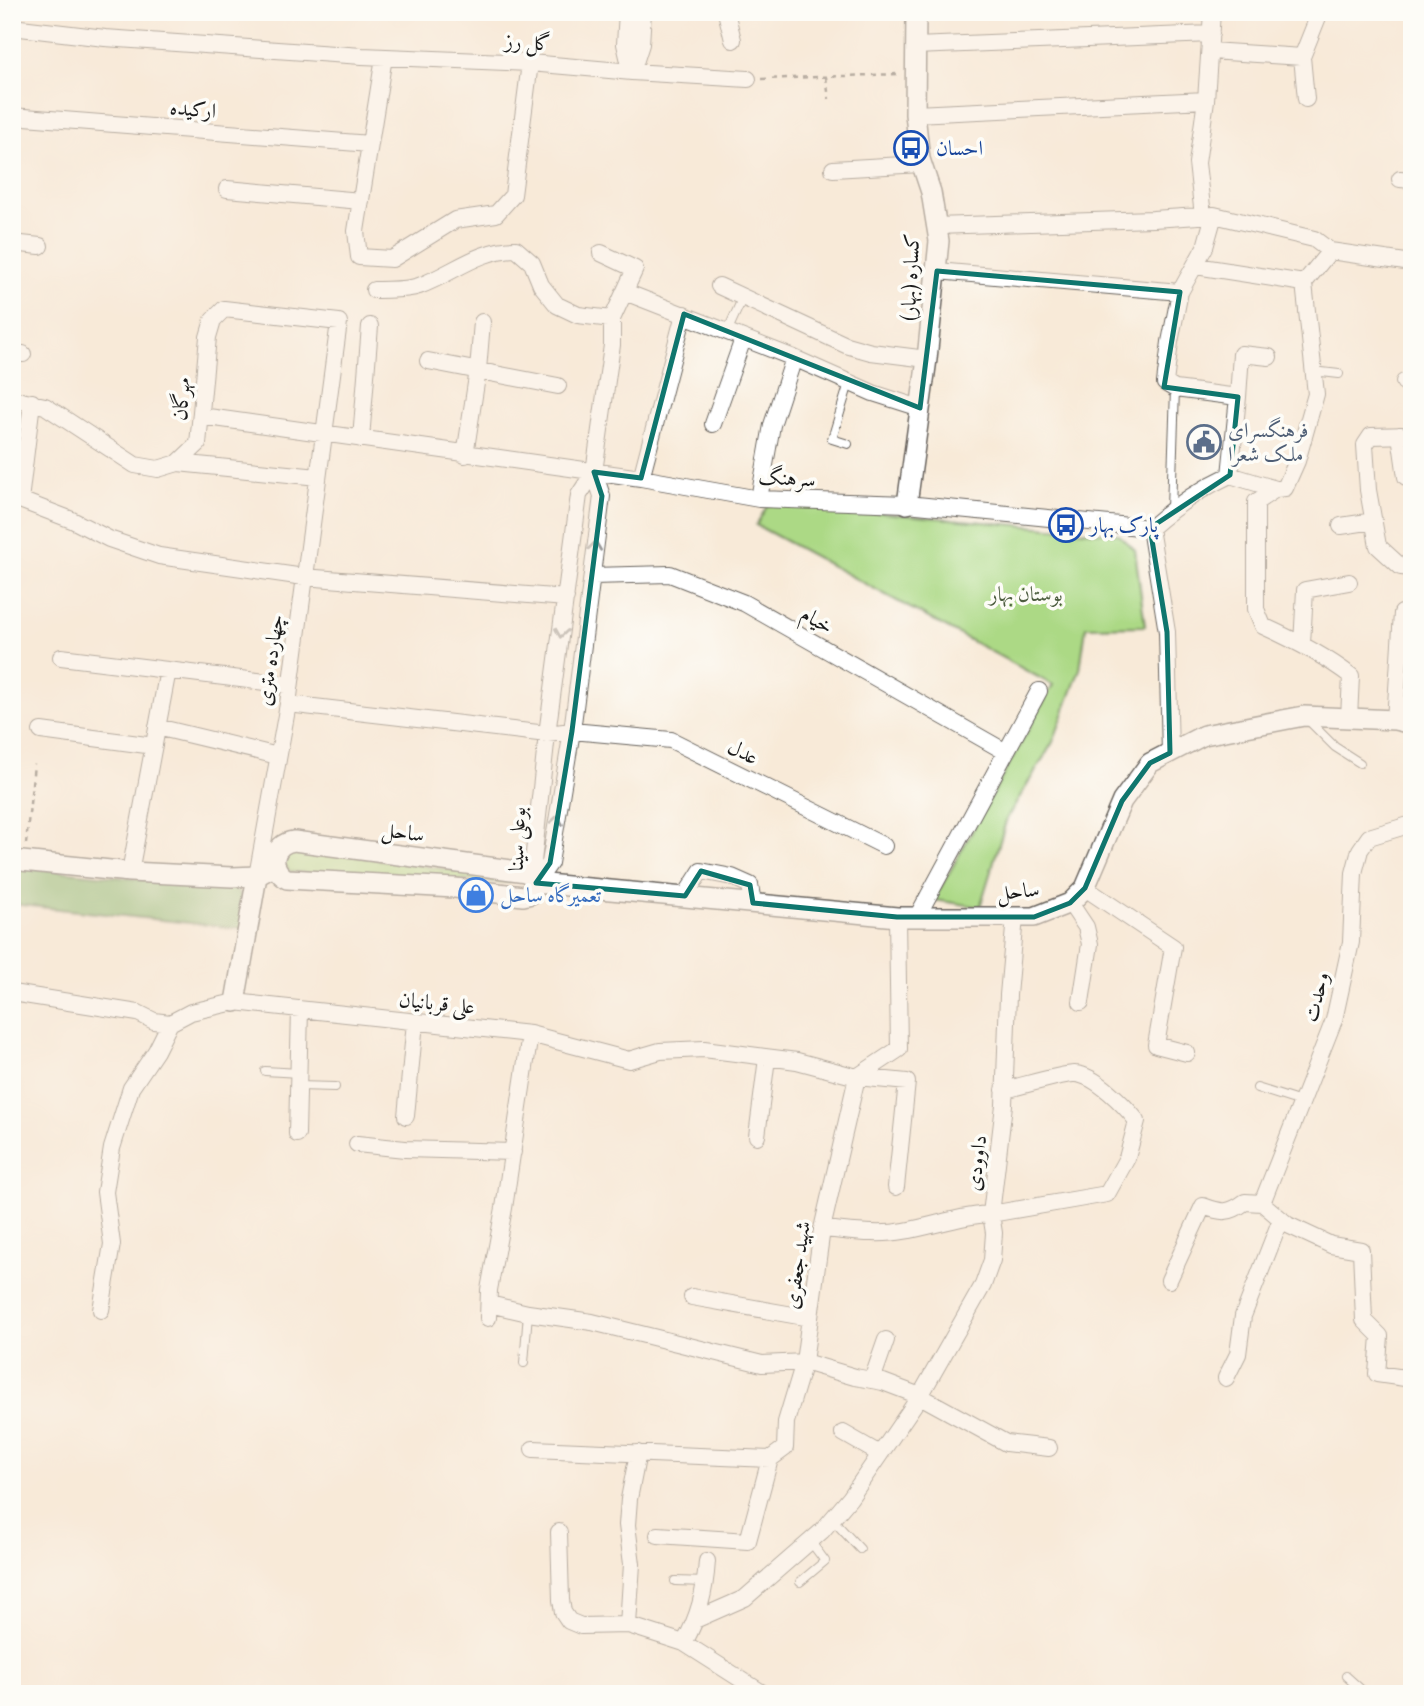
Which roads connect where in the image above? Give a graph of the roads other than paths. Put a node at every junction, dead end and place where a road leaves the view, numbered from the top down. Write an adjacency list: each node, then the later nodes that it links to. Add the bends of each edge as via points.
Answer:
1 (627, 12): 15 (street, via 625,44)
2 (643, 12): 15 (street, via 641,44)
3 (726, 12): 9 (street)
4 (916, 12): 10 (street, کساره (بهار))
5 (1212, 12): 8 (street)
6 (1320, 12): 13 (street)
7 (12, 27): 12 (street, گل رز)
8 (1211, 34): 10 (street); 11 (street)
9 (733, 40)
10 (915, 46): 19 (street, کساره (بهار))
11 (1210, 51): 13 (street); 18 (street)
12 (384, 57): 14 (street, گل رز); 21 (street)
13 (1301, 57): 17 (street)
14 (530, 62): 15 (street, گل رز); 25 (street, via 513,195 496,214 455,220 392,259 359,257 356,231)
15 (632, 72): 16 (street, گل رز)
16 (748, 79)
17 (1306, 99)
18 (1206, 100): 19 (street); 26 (street, via 1197,163)
19 (915, 114): 22 (street, کساره (بهار))
20 (12, 116): 21 (street, ارکیده)
21 (370, 144): 25 (street)
22 (921, 164): 23 (street); 27 (street, کساره (بهار))
23 (833, 169)
24 (227, 189): 25 (street)
25 (361, 201)
26 (1209, 215): 27 (street); 30 (street, via 1314,239); 33 (street, via 1205,247)
27 (936, 226): 34 (street, کساره (بهار))
28 (12, 243): 29 (street)
29 (40, 246)
30 (1329, 251): 32 (street); 35 (street)
31 (601, 253): 38 (street, بوعلی سینا, via 635,269)
32 (1412, 263)
33 (1196, 266): 35 (street); 39 (street)
34 (937, 271): 39 (street); 50 (street, کساره (بهار))
35 (1304, 283): 53 (street)
36 (719, 285): 40 (street)
37 (374, 290): 42 (street, via 418,286 500,249 516,249 531,263 557,304 578,315)
38 (625, 292): 41 (street); 42 (street, بوعلی سینا)
39 (1180, 292): 57 (street, via 1165,383)
40 (743, 298): 46 (lane); 50 (street, via 846,345)
41 (684, 314): 46 (street); 74 (street)
42 (612, 319): 70 (street, بوعلی سینا)
43 (339, 322): 62 (street, مهرگان, via 224,309 213,320 208,337); 64 (street, چهارده متری)
44 (482, 322): 52 (street)
45 (370, 326): 66 (street)
46 (727, 332): 47 (street)
47 (743, 338): 49 (street); 63 (street)
48 (1269, 357): 58 (street, via 1241,354)
49 (793, 358): 55 (street); 77 (street, via 772,425)
50 (927, 359): 61 (street, کساره (بهار))
51 (428, 361): 52 (street)
52 (478, 370): 56 (street); 68 (street)
53 (1313, 370): 54 (lane); 75 (street, via 1316,394 1311,416 1285,488)
54 (1339, 374)
55 (849, 383): 61 (street); 67 (lane, via 832,439)
56 (558, 386)
57 (1175, 389): 58 (street); 79 (lane)
58 (1238, 397): 71 (street)
59 (12, 399): 60 (street)
60 (33, 402): 69 (street, via 135,465 158,469); 76 (street)
61 (920, 408): 78 (street, کساره (بهار))
62 (201, 416): 64 (street, سرهنگ); 69 (street, مهرگان, via 198,444)
63 (713, 424)
64 (324, 434): 66 (street, سرهنگ); 72 (street, چهارده متری)
65 (1406, 435): 73 (street, via 1406,477); 80 (street, via 1371,436 1366,445)
66 (361, 439): 68 (street, سرهنگ)
67 (848, 444)
68 (465, 455): 70 (street, سرهنگ)
69 (178, 463): 72 (street)
70 (594, 472): 74 (street, سرهنگ); 84 (street, بوعلی سینا, one-way to 70, via 602,496); 87 (street, بوعلی سینا, via 579,495)
71 (1230, 475): 75 (street); 79 (street)
72 (318, 477): 85 (street, چهارده متری)
73 (1412, 477)
74 (641, 478): 77 (street, سرهنگ)
75 (1276, 489): 89 (street, via 1256,502 1256,609 1263,626)
76 (16, 498): 85 (street, via 159,556)
77 (759, 499): 78 (street, سرهنگ)
78 (907, 504): 82 (street, سرهنگ)
79 (1171, 509): 82 (street)
80 (1374, 521): 81 (street); 83 (street, via 1378,545 1401,567)
81 (1341, 526)
82 (1150, 528): 104 (street, via 1167,632)
83 (1412, 568)
84 (592, 576): 100 (street, بوعلی سینا); 103 (street, خیام, via 670,574 744,603)
85 (304, 577): 87 (street); 92 (street, چهارده متری)
86 (1349, 582): 89 (street, via 1305,590)
87 (566, 598): 101 (street, بوعلی سینا, one-way to 101)
88 (1402, 613): 97 (street)
89 (1302, 644): 96 (street, via 1351,676)
90 (61, 657): 91 (street)
91 (168, 670): 92 (street); 98 (street)
92 (290, 685): 94 (street, چهارده متری)
93 (1040, 691): 103 (street)
94 (288, 704): 101 (street, عدل); 105 (street, چهارده متری)
95 (1304, 716): 96 (street, ساحل); 104 (street, ساحل, via 1204,734); 106 (lane, via 1335,747)
96 (1349, 718): 97 (street, ساحل)
97 (1404, 722)
98 (157, 727): 102 (street); 105 (street)
99 (41, 731): 102 (street)
100 (572, 731): 101 (street, عدل); 108 (street, عدل, via 671,740); 113 (street, بوعلی سینا, one-way to 100, via 550,863)
101 (547, 734): 113 (street, بوعلی سینا, via 534,862)
102 (153, 746): 111 (street)
103 (1006, 752): 116 (street)
104 (1170, 753): 114 (street, ساحل, via 1150,763 1122,800)
105 (278, 756): 112 (street, چهارده متری)
106 (1360, 763)
107 (1411, 825): 133 (street, وحدت, via 1369,837 1360,850 1354,873 1351,942 1334,1020)
108 (884, 846)
109 (18, 861): 111 (street, ساحل)
110 (275, 866): 112 (street, ساحل); 113 (street, ساحل, via 287,879 523,896 534,891); 113 (street, ساحل, via 278,848 294,841 526,872)
111 (130, 872): 112 (street, ساحل)
112 (257, 876): 119 (street, چهارده متری)
113 (536, 883): 116 (street, ساحل)
114 (1085, 888): 115 (street, ساحل); 125 (street, via 1173,947 1156,1045)
115 (1070, 904): 117 (street, ساحل, via 1034,917); 120 (street, via 1086,927 1090,944)
116 (907, 917): 117 (street, ساحل); 128 (street, via 899,1049)
117 (1015, 917): 132 (street, داوودی)
118 (12, 993): 123 (street, via 138,1013)
119 (235, 1002): 121 (street, علی قربانیان); 123 (street, علی قربانیان, via 191,1012)
120 (1081, 1002)
121 (300, 1009): 122 (street, علی قربانیان); 129 (street)
122 (415, 1022): 124 (street, علی قربانیان); 134 (street)
123 (170, 1023): 146 (street, via 131,1088 112,1147 105,1192 113,1244)
124 (530, 1034): 126 (street, علی قربانیان, via 629,1059 660,1051 704,1049); 138 (street)
125 (1187, 1053)
126 (768, 1058): 128 (street, علی قربانیان); 136 (street)
127 (265, 1072): 129 (lane)
128 (857, 1077): 139 (street, علی قربانیان, via 907,1082); 143 (street, شهید جعفری)
129 (298, 1079): 130 (lane); 135 (street)
130 (335, 1087)
131 (1257, 1088): 133 (lane)
132 (1004, 1090): 141 (street, داوودی); 141 (street, via 1075,1073 1091,1079 1137,1121 1126,1158 1107,1194)
133 (1301, 1102): 140 (street, وحدت)
134 (406, 1116)
135 (297, 1134)
136 (757, 1136)
137 (357, 1144): 138 (street)
138 (513, 1152): 147 (street, via 489,1311)
139 (896, 1187)
140 (1262, 1203): 142 (street); 144 (street, via 1245,1202 1232,1212 1203,1206)
141 (991, 1214): 143 (street, via 905,1231); 155 (street, داوودی, via 992,1260 983,1285)
142 (1281, 1219): 152 (street, via 1243,1316 1238,1354); 153 (street, via 1331,1245 1362,1250 1364,1320 1380,1336 1377,1374)
143 (822, 1229): 148 (street, شهید جعفری)
144 (1169, 1280)
145 (692, 1297): 148 (street)
146 (101, 1310)
147 (528, 1313): 150 (street, via 592,1322 762,1364); 151 (lane)
148 (810, 1318): 150 (street, شهید جعفری)
149 (886, 1340): 154 (street)
150 (804, 1362): 154 (street); 161 (street, شهید جعفری, via 786,1422 785,1448)
151 (524, 1363)
152 (1226, 1378)
153 (1412, 1379)
154 (872, 1380): 155 (street)
155 (920, 1395): 157 (street, via 1006,1443); 159 (street, داوودی)
156 (843, 1433): 159 (street)
157 (1049, 1448)
158 (533, 1449): 160 (street)
159 (878, 1453): 162 (street, داوودی)
160 (638, 1454): 161 (street); 172 (street, via 628,1512 632,1564)
161 (770, 1459): 164 (street, شهید جعفری, via 748,1541)
162 (832, 1518): 165 (street, داوودی); 166 (lane)
163 (559, 1532): 172 (street, via 561,1600 569,1621 581,1626)
164 (658, 1535)
165 (810, 1541): 170 (lane, via 825,1561); 171 (street, داوودی, via 745,1598)
166 (860, 1549)
167 (707, 1561): 169 (street)
168 (676, 1581): 169 (lane)
169 (706, 1582): 171 (street)
170 (800, 1582)
171 (695, 1620): 173 (street)
172 (628, 1625): 173 (street)
173 (684, 1643): 175 (street)
174 (1346, 1676): 176 (lane)
175 (764, 1694)
176 (1366, 1694)

